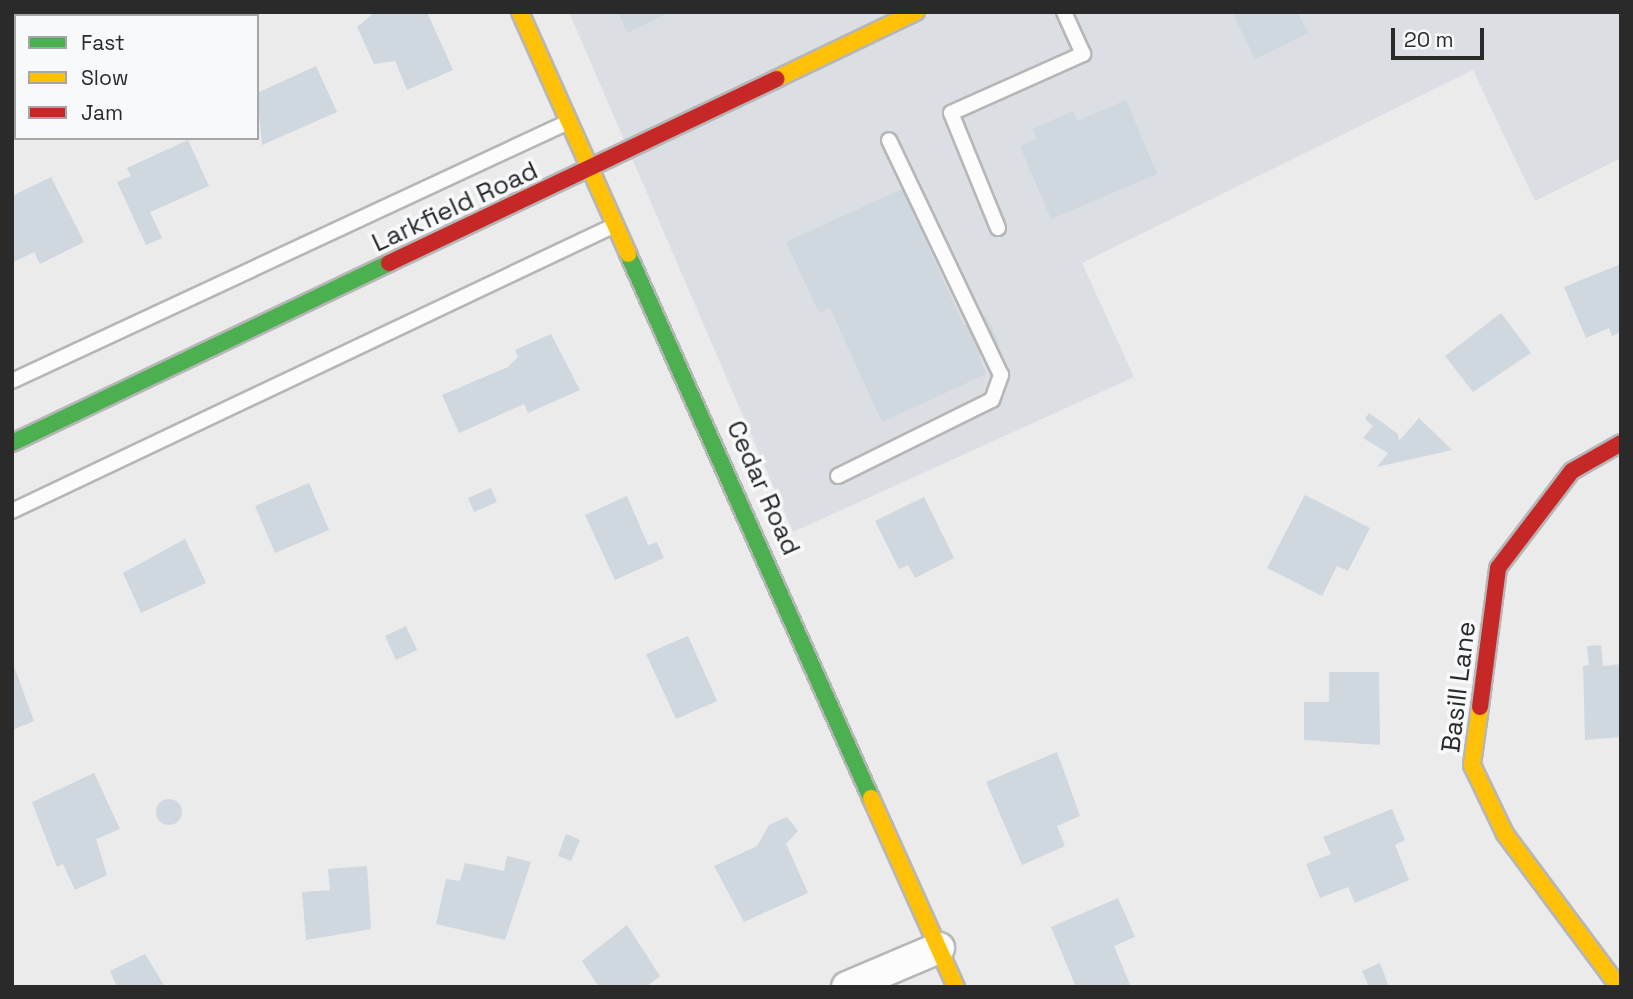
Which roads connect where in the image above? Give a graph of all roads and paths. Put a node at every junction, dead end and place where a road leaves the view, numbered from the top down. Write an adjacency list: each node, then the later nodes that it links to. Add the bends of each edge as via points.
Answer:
1 (520, 12): 4 (street, Cedar Road)
2 (916, 12): 6 (street, Larkfield Road)
3 (1064, 12): 8 (lane, via 1083,54 951,113)
4 (571, 121): 6 (street, Cedar Road); 9 (lane)
5 (889, 139): 12 (lane, via 1001,375 999,389 992,400)
6 (593, 170): 7 (street, Cedar Road); 10 (street, Larkfield Road)
7 (616, 224): 13 (lane); 14 (street, Cedar Road)
8 (998, 228)
9 (12, 381)
10 (12, 443)
11 (1621, 443): 17 (street, Basill Lane, via 1572,471 1498,568 1472,765 1506,834)
12 (838, 476)
13 (12, 511)
14 (939, 948): 15 (street); 16 (street, Cedar Road)
15 (847, 987)
16 (956, 987)
17 (1619, 987)

